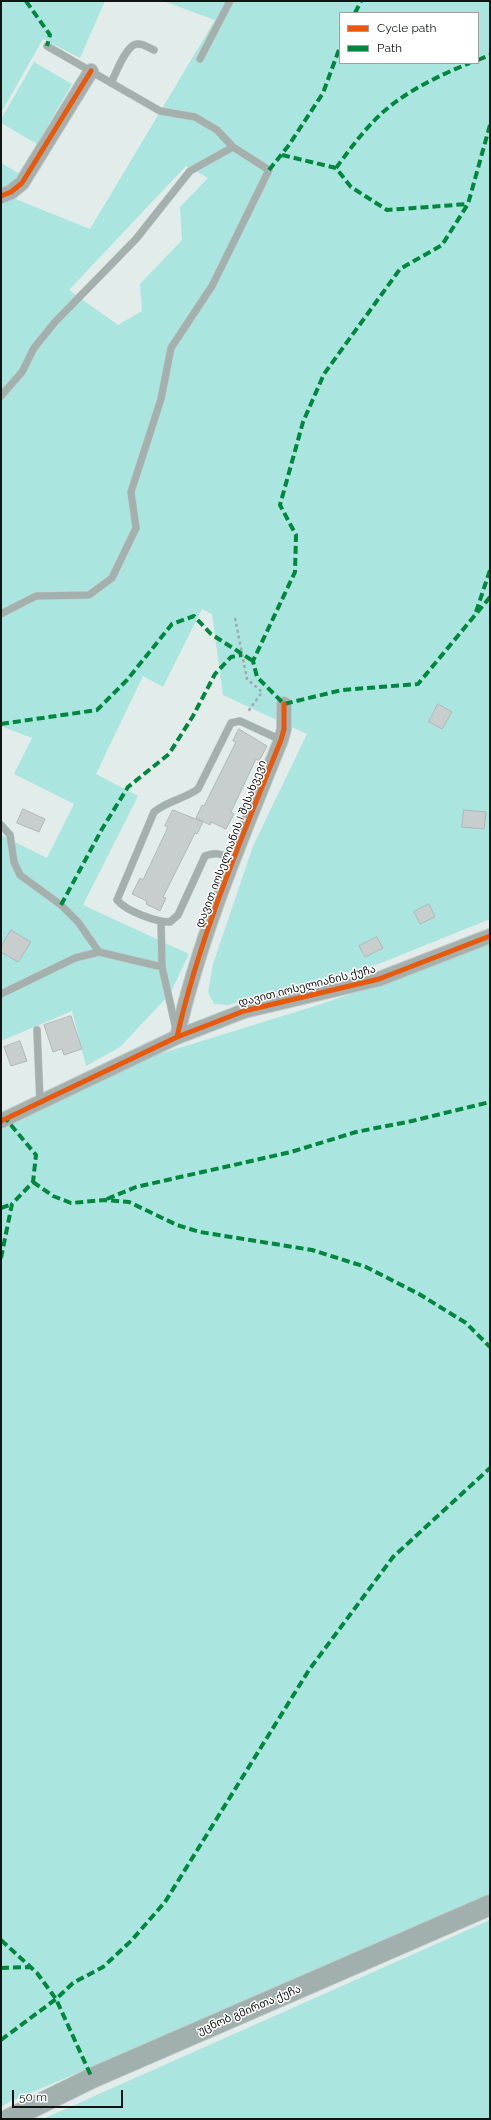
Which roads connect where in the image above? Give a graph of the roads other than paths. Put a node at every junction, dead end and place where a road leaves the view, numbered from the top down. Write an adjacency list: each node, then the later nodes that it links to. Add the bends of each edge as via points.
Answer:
1 (230, 1): 4 (lane)
2 (47, 46): 5 (lane)
3 (154, 50): 6 (lane, via 142,44 128,48)
4 (200, 59)
5 (91, 71): 6 (lane); 8 (street, via 22,183)
6 (111, 83): 7 (lane, via 160,111 195,116 217,130)
7 (233, 147): 9 (lane, via 190,171 136,240 55,322 34,348 22,372); 10 (lane, via 269,170 212,286 171,348 161,399 132,492 136,528 112,578 89,595 36,596)
8 (1, 196)
9 (1, 396)
10 (1, 614)
11 (284, 704): 12 (street, დავით იოსელიანის I შესახვევი, via 284,729)
12 (281, 740): 14 (street, დავით იოსელიანის I შესახვევი); 15 (lane, via 240,721 231,724 198,789 154,812 117,900 122,906)
13 (1, 825): 17 (lane, via 10,835 14,862 20,875 61,904 78,922)
14 (234, 859): 15 (lane, via 217,853 205,856 178,915 170,922); 21 (street, დავით იოსელიანის I შესახვევი, via 196,967)
15 (161, 922): 18 (lane)
16 (490, 936): 21 (street, დავით იოსელიანის ქუჩა, via 379,979 244,1010)
17 (99, 952): 18 (lane); 19 (lane, via 75,958)
18 (162, 967): 21 (lane)
19 (1, 994)
20 (37, 1030): 22 (lane)
21 (177, 1037): 22 (street, დავით იოსელიანის ქუჩა)
22 (40, 1102): 23 (street, დავით იოსელიანის ქუჩა)
23 (1, 1121)
24 (490, 1905): 25 (main road, უცნობ გმირთა ქუჩა, via 92,2078)
25 (9, 2119)

